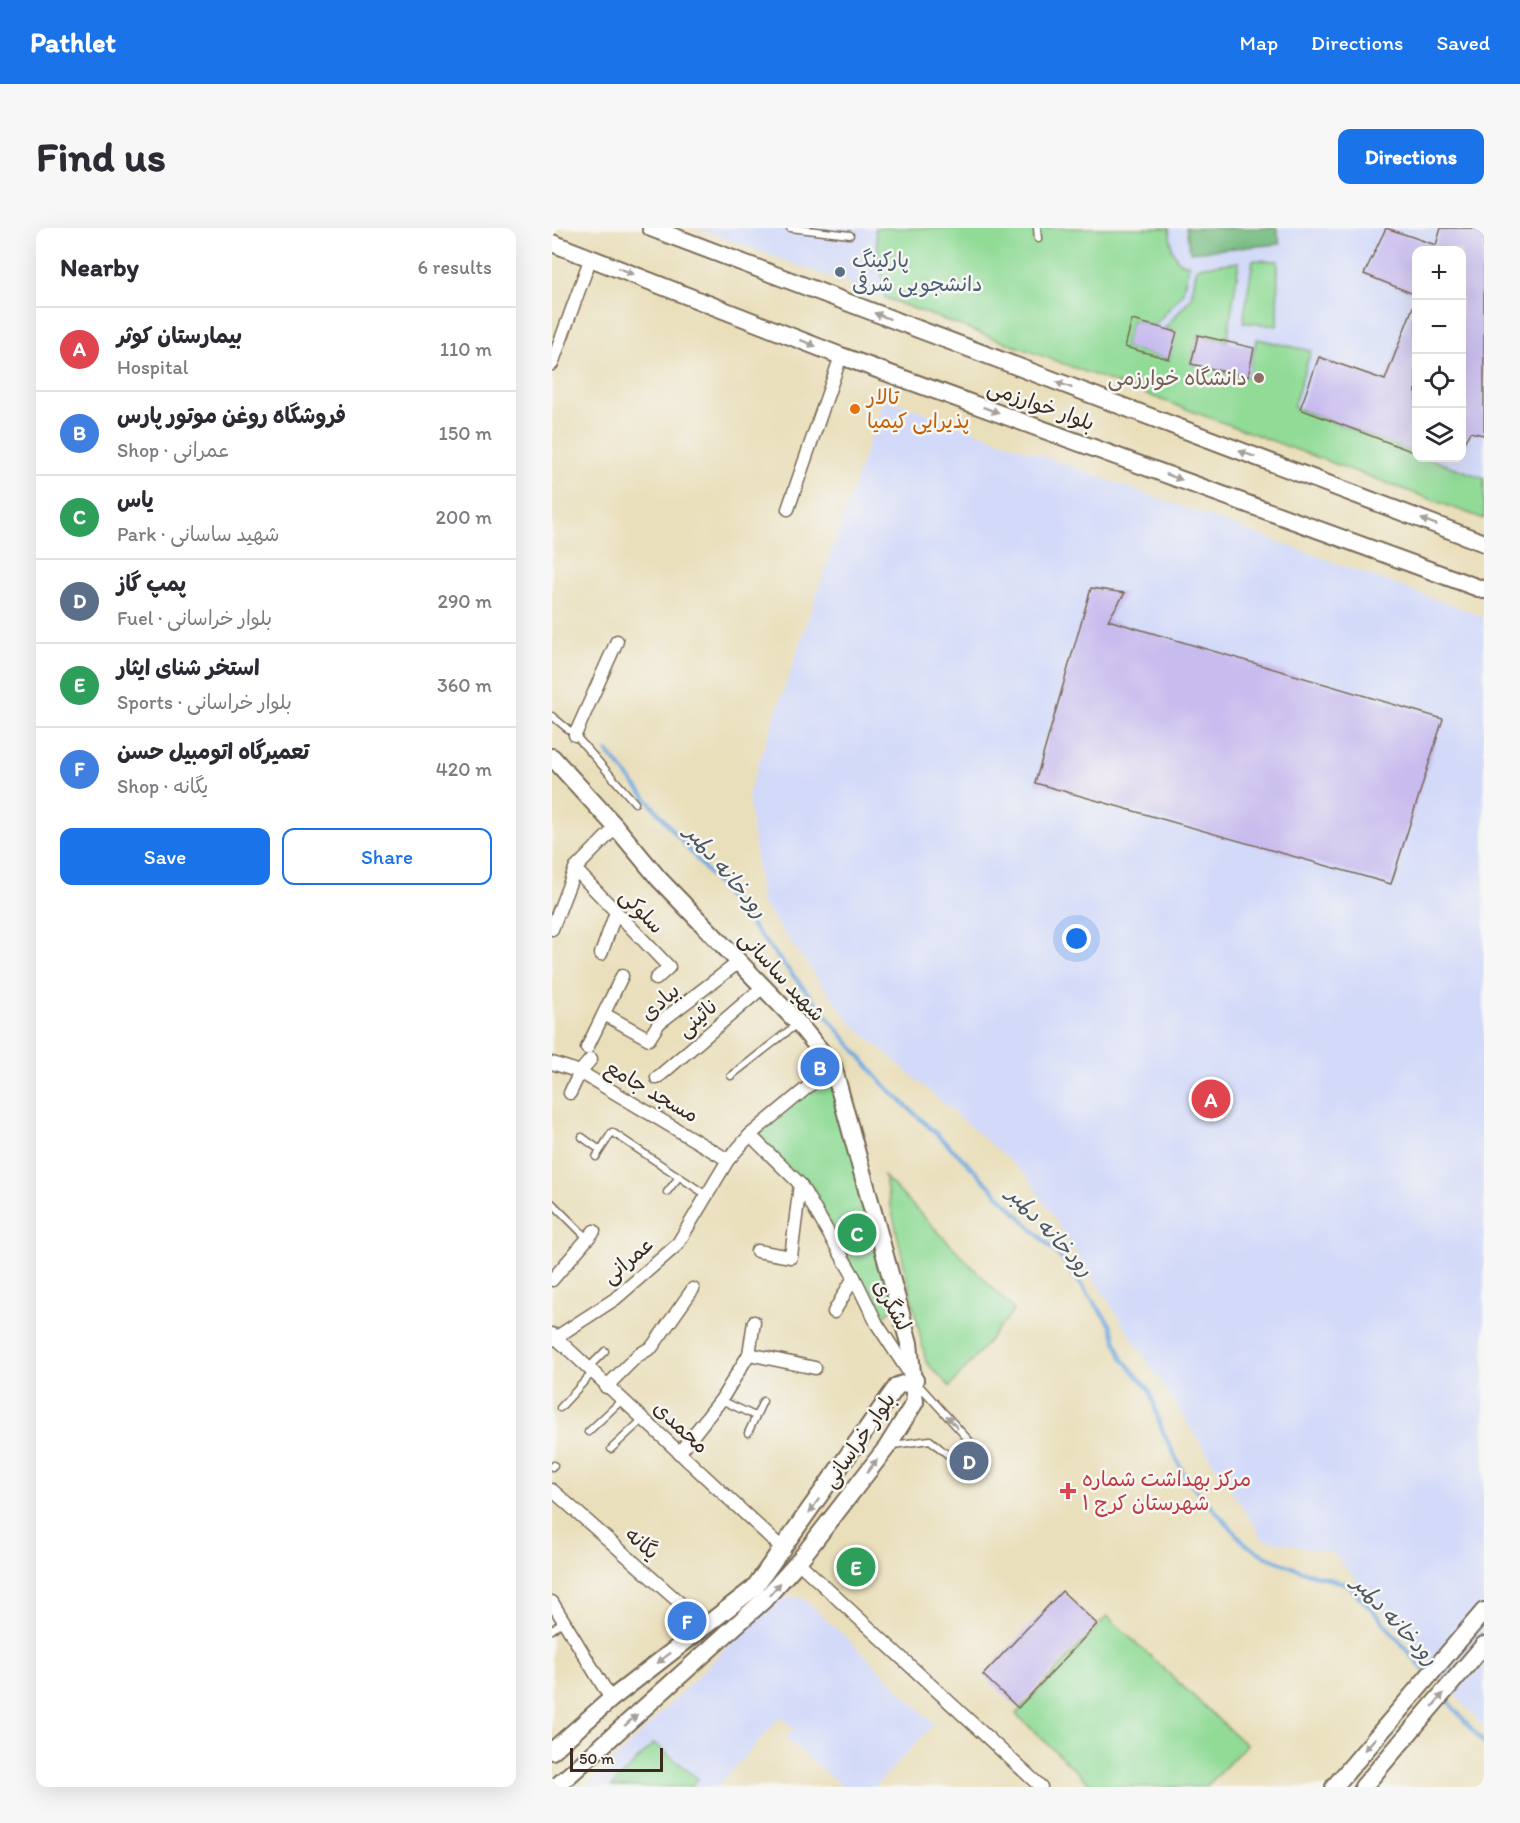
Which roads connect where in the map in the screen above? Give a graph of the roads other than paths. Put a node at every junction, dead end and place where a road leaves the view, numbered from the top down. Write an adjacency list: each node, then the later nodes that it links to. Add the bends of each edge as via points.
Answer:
1 (651, 228): 12 (main road, بلوار خوارزمی, one-way to 1)
2 (790, 228): 4 (lane)
3 (1037, 228): 5 (lane)
4 (850, 235)
5 (1038, 239)
6 (552, 243): 7 (main road, بلوار خوارزمی)
7 (591, 257): 8 (street); 9 (main road, بلوار خوارزمی, one-way to 9)
8 (557, 339): 10 (street)
9 (841, 356): 11 (street); 13 (main road, بلوار خوارزمی, one-way to 13)
10 (552, 364)
11 (788, 509)
12 (1484, 543)
13 (1484, 590)
14 (617, 640): 16 (street)
15 (552, 716): 16 (lane)
16 (575, 735): 18 (lane)
17 (552, 757): 19 (main road, شهید ساسانی)
18 (635, 802)
19 (616, 827): 20 (street); 24 (main road, شهید ساسانی, via 659,879)
20 (575, 869): 21 (street, سلوکی); 22 (street)
21 (616, 912): 23 (street); 26 (street, سلوکی, via 669,967)
22 (552, 928)
23 (601, 954)
24 (739, 962): 27 (main road, شهید ساسانی); 28 (street, بیادی, via 659,1023 649,1039)
25 (622, 976): 28 (street)
26 (656, 979)
27 (763, 987): 29 (main road, شهید ساسانی); 34 (street, نائینی)
28 (604, 1014): 32 (street)
29 (798, 1023): 31 (main road, شهید ساسانی); 33 (lane)
30 (552, 1063): 32 (street, مسجد جامع)
31 (833, 1066): 36 (street, عمرانی); 58 (main road, شهید ساسانی, via 899,1302)
32 (580, 1072): 35 (street); 40 (street, مسجد جامع)
33 (731, 1076)
34 (657, 1078)
35 (570, 1093)
36 (750, 1135): 40 (street, عمرانی); 42 (street, لشگری)
37 (582, 1137): 38 (lane)
38 (600, 1150): 39 (lane); 41 (lane, via 612,1132)
39 (596, 1157)
40 (728, 1160): 44 (street, عمرانی)
41 (679, 1177): 43 (lane); 44 (lane)
42 (800, 1184): 47 (street, via 791,1257); 48 (street, لشگری)
43 (667, 1192)
44 (708, 1196): 53 (street, عمرانی, via 677,1245 615,1299)
45 (552, 1203): 46 (lane)
46 (591, 1235): 49 (street)
47 (758, 1251)
48 (854, 1277): 51 (street); 58 (street, لشگری, via 878,1324)
49 (552, 1280)
50 (693, 1289): 59 (street, via 652,1347 637,1356)
51 (834, 1312)
52 (754, 1322): 55 (street)
53 (554, 1337): 57 (street, محمدی)
54 (605, 1352): 57 (lane)
55 (748, 1354): 56 (street); 60 (street)
56 (815, 1368)
57 (591, 1369): 59 (street, محمدی); 63 (lane)
58 (915, 1380): 68 (main road, بلوار خراسانی, via 915,1402); 68 (lane, one-way to 58, via 930,1440 960,1465 976,1448); 72 (main road, بلوار خراسانی, one-way to 72, via 897,1386)
59 (606, 1387): 61 (street, محمدی)
60 (722, 1400): 64 (lane); 70 (street)
61 (621, 1401): 65 (street, محمدی); 66 (lane)
62 (764, 1401): 64 (lane)
63 (560, 1408)
64 (755, 1416): 67 (lane)
65 (643, 1418): 69 (lane); 70 (street, محمدی)
66 (588, 1432)
67 (748, 1433)
68 (887, 1447): 73 (main road, بلوار خراسانی, one-way to 68)
69 (611, 1449)
70 (679, 1453): 72 (street, محمدی)
71 (552, 1490): 77 (street, یگانه)
72 (784, 1550): 73 (main road); 77 (main road, بلوار خراسانی, via 754,1588)
73 (798, 1562): 82 (main road, بلوار خراسانی, one-way to 73, via 745,1618); 83 (street)
74 (552, 1604): 76 (street)
75 (1484, 1611): 84 (main road, one-way to 84)
76 (563, 1622): 78 (lane); 80 (street)
77 (706, 1626): 80 (main road, بلوار خراسانی, one-way to 80)
78 (552, 1630)
79 (1484, 1645): 85 (main road, one-way to 79)
80 (611, 1699): 81 (main road, بلوار خراسانی)
81 (552, 1750)
82 (556, 1787)
83 (1041, 1787)
84 (1334, 1787)
85 (1362, 1787)

